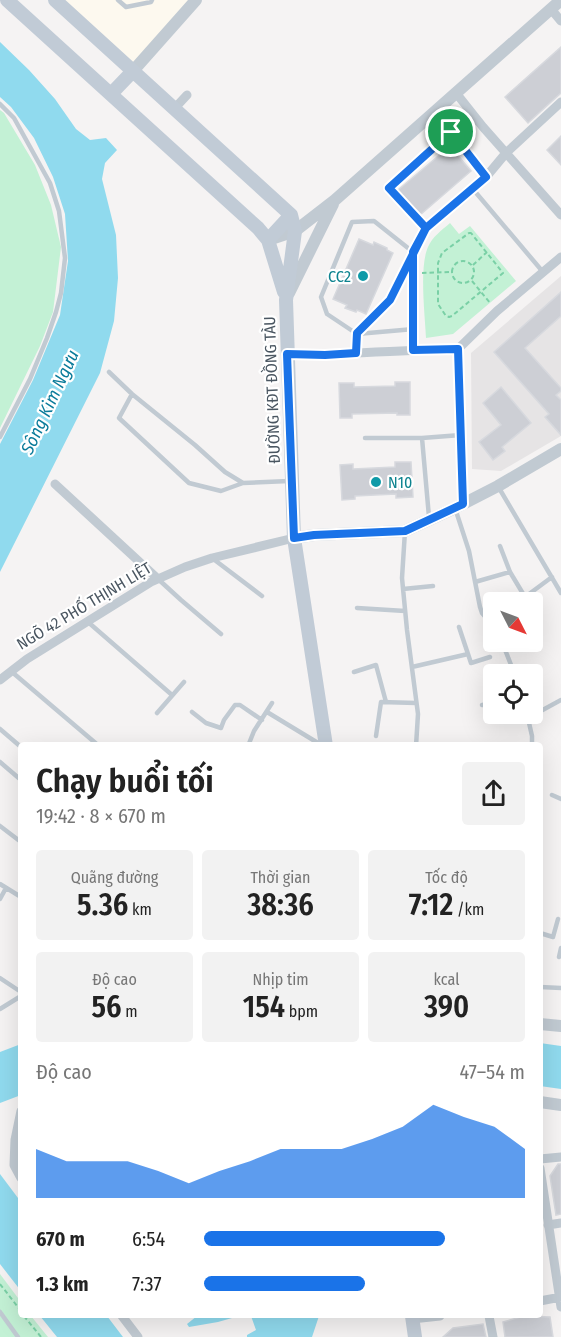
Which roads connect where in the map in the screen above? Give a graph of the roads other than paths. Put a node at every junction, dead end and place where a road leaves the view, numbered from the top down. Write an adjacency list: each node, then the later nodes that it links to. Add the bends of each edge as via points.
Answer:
1 (55, 0): 9 (main road)
2 (118, 0): 3 (lane, via 126,7)
3 (152, 0)
4 (196, 0): 9 (street)
5 (561, 0): 7 (street, ĐƯỜNG KĐT ĐỒNG TÀU)
6 (10, 1): 11 (main road)
7 (550, 9): 8 (street); 10 (street, ĐƯỜNG KĐT ĐỒNG TÀU)
8 (561, 21)
9 (133, 70): 11 (main road); 15 (main road)
10 (456, 93): 16 (street); 19 (street, ĐƯỜNG KĐT ĐỒNG TÀU)
11 (111, 94): 24 (main road)
12 (187, 95): 15 (street)
13 (561, 102): 16 (street)
14 (0, 104): 38 (lane, via 14,118 50,183 59,210 65,258 61,293 50,330)
15 (174, 109): 20 (main road)
16 (506, 153): 17 (street); 21 (street)
17 (486, 177): 18 (street); 22 (lane, via 451,132 389,188)
18 (472, 188): 22 (street); 27 (lane)
19 (335, 200): 20 (street, via 302,216); 23 (street); 28 (street, ĐƯỜNG KĐT ĐỒNG TÀU)
20 (291, 215): 23 (main road); 24 (main road)
21 (561, 215)
22 (426, 228): 25 (street)
23 (295, 231): 24 (street); 28 (main road)
24 (268, 240): 28 (main road)
25 (413, 252): 29 (street); 30 (lane, via 390,300); 30 (lane, via 374,221 352,222 321,297 327,314)
26 (561, 257): 27 (street)
27 (543, 272): 31 (street)
28 (286, 300): 34 (main road, ĐƯỜNG KĐT ĐỒNG TÀU)
29 (414, 329): 30 (lane); 32 (street)
30 (357, 333): 33 (lane)
31 (458, 349): 32 (street); 37 (street)
32 (413, 350): 33 (street)
33 (356, 353): 34 (street)
34 (287, 354): 42 (main road, ĐƯỜNG KĐT ĐỒNG TÀU)
35 (109, 372): 36 (lane)
36 (132, 394): 43 (lane); 43 (lane, via 119,418 189,483 221,492)
37 (461, 435): 40 (lane); 46 (street)
38 (0, 437)
39 (365, 438): 40 (lane)
40 (422, 438): 47 (lane)
41 (561, 449): 45 (street, NGÕ 42 PHỐ THỊNH LIỆT)
42 (291, 481): 43 (lane); 49 (main road, ĐƯỜNG KĐT ĐỒNG TÀU)
43 (243, 483)
44 (55, 484): 54 (street)
45 (498, 486): 46 (street, NGÕ 42 PHỐ THỊNH LIỆT); 53 (lane)
46 (459, 506): 47 (street, NGÕ 42 PHỐ THỊNH LIỆT); 55 (lane)
47 (429, 520): 48 (street, NGÕ 42 PHỐ THỊNH LIỆT)
48 (405, 531): 49 (street, NGÕ 42 PHỐ THỊNH LIỆT); 57 (lane)
49 (294, 538): 51 (street, NGÕ 42 PHỐ THỊNH LIỆT); 89 (main road, ĐƯỜNG KĐT ĐỒNG TÀU)
50 (500, 546): 52 (lane)
51 (212, 558): 54 (street, NGÕ 42 PHỐ THỊNH LIỆT); 59 (lane)
52 (510, 572): 53 (lane, via 525,597); 55 (lane)
53 (552, 578): 58 (lane)
54 (158, 579): 63 (street, NGÕ 42 PHỐ THỊNH LIỆT); 65 (lane)
55 (475, 582): 62 (lane)
56 (433, 586): 57 (lane)
57 (403, 589): 61 (lane)
58 (561, 593)
59 (262, 596)
60 (357, 608): 61 (lane)
61 (405, 611): 68 (lane)
62 (483, 613)
63 (87, 621): 69 (street, NGÕ 42 PHỐ THỊNH LIỆT); 73 (lane)
64 (459, 627): 66 (lane)
65 (221, 633)
66 (468, 654): 67 (lane, via 471,663); 68 (lane)
67 (490, 657)
68 (412, 667): 77 (lane)
69 (11, 671): 71 (street, NGÕ 42 PHỐ THỊNH LIỆT); 86 (lane)
70 (354, 672): 75 (lane, via 376,665)
71 (0, 680)
72 (184, 682): 73 (lane)
73 (172, 695): 79 (lane)
74 (561, 700): 78 (lane)
75 (386, 702): 77 (lane); 85 (lane, via 381,702)
76 (272, 703): 81 (lane)
77 (416, 703): 90 (lane)
78 (543, 709)
79 (157, 712)
80 (192, 712): 82 (lane, via 221,728 235,705)
81 (267, 712): 82 (lane); 88 (lane)
82 (262, 720): 87 (lane)
83 (530, 724): 91 (lane)
84 (0, 729): 92 (lane)
85 (376, 736)
86 (94, 742)
87 (250, 742)
88 (317, 742)
89 (323, 742)
90 (416, 742)
91 (532, 742)
92 (18, 744)
93 (0, 762): 94 (lane)
94 (18, 777)
95 (552, 795): 96 (lane)
96 (561, 799)
97 (0, 826): 98 (lane)
98 (18, 840)
99 (0, 884): 100 (lane)
100 (6, 888): 101 (lane); 102 (lane)
101 (18, 895)
102 (0, 899)
103 (558, 919): 104 (lane, via 553,937)
104 (543, 934)
105 (561, 948): 106 (lane)
106 (559, 957)
107 (0, 978): 110 (lane)
108 (543, 987): 109 (lane)
109 (561, 988)
110 (18, 992)
111 (18, 996): 112 (lane)
112 (0, 1009)
113 (543, 1024): 114 (street)
114 (561, 1026)
115 (543, 1103): 116 (street)
116 (561, 1106)
117 (18, 1126): 120 (street, via 14,1165)
118 (561, 1157): 119 (street)
119 (543, 1159)
120 (18, 1172)
121 (543, 1200): 123 (street)
122 (561, 1223): 123 (street)
123 (548, 1225): 125 (street)
124 (543, 1300): 125 (street)
125 (560, 1301)
126 (0, 1312): 130 (lane)
127 (124, 1318): 131 (street)
128 (412, 1318): 132 (main road)
129 (489, 1318): 133 (street)
130 (18, 1337)
131 (138, 1337)
132 (415, 1337)
133 (493, 1337)

